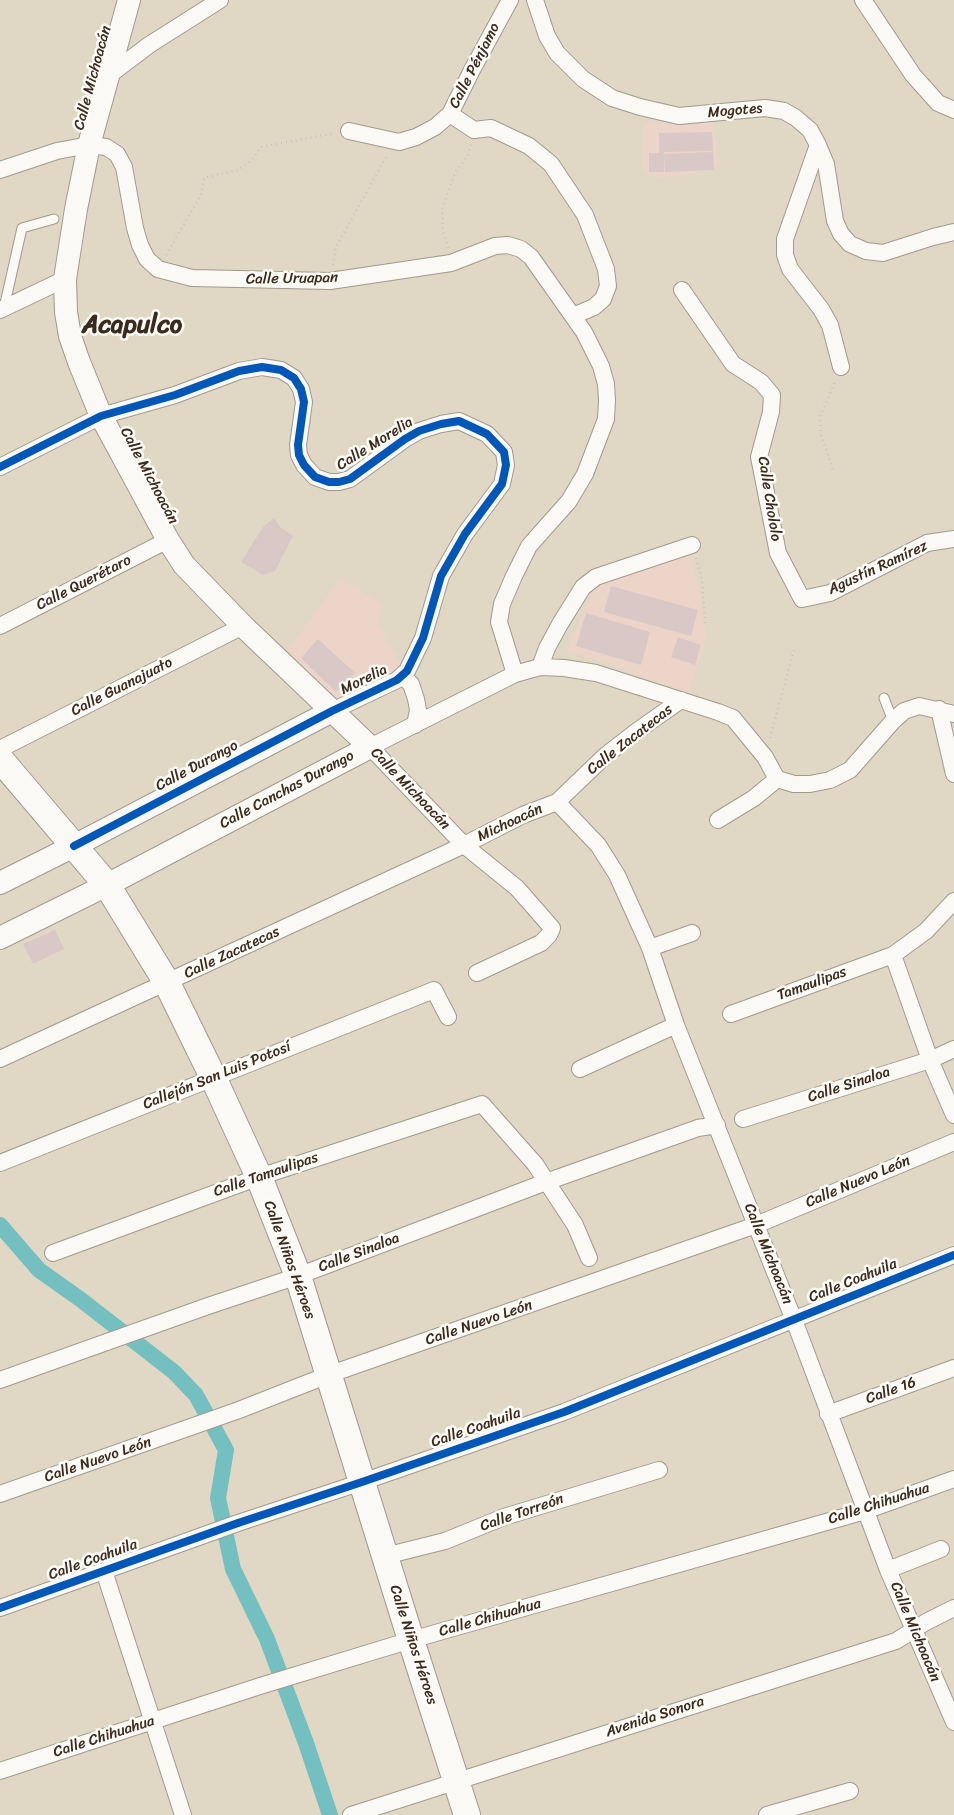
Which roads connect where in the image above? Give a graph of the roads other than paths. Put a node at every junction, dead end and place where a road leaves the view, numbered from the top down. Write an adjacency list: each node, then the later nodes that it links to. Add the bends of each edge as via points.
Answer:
1 (129, 0): 6 (street, Calle Michoacán)
2 (220, 0): 6 (street, via 149,45)
3 (510, 0): 8 (street, Calle Pénjamo)
4 (535, 0): 11 (street, Mogotes, via 547,36 557,53 583,79 612,98 679,116 766,108 784,111 810,130)
5 (863, 0): 7 (street, via 913,74 938,104)
6 (108, 76): 10 (street, Calle Michoacán)
7 (954, 110)
8 (450, 114): 9 (street, Calle Pénjamo, via 422,134 399,142); 18 (street, via 474,130 491,128 529,146 551,164 585,215 606,269 608,286 603,299 594,307)
9 (349, 131)
10 (90, 145): 12 (street, via 57,151); 15 (street, Calle Michoacán); 18 (street, Calle Uruapan, via 106,147 121,161 140,245 147,259 158,269 192,278 330,281 451,263 495,246 508,245 531,257)
11 (818, 145): 14 (street, Mogotes, via 826,164 835,221 840,234 850,244 866,251 883,253); 19 (street, via 785,239 786,255 790,269 830,324)
12 (0, 170)
13 (54, 219): 17 (lane, via 22,228)
14 (954, 232)
15 (65, 279): 17 (street); 20 (street, Calle Michoacán, via 70,336)
16 (682, 290): 25 (street, Calle Chololo, via 733,364 761,382 772,395 771,412 759,457 778,552)
17 (2, 309)
18 (573, 316): 30 (street, Calle Uruapan, via 601,366 608,401 606,419 573,494 530,546 502,604 499,622)
19 (841, 367)
20 (101, 416): 21 (street, Calle Morelia); 23 (street, Calle Michoacán); 29 (street, Calle Morelia, via 175,395 239,371 262,367 281,370 294,378 301,389 304,402 299,455 304,465 328,482 350,479 405,439 441,424 459,421 487,434 504,452 506,465 502,484 465,534 441,576 423,638)
21 (0, 467)
22 (954, 539): 25 (street, Agustín Ramírez, via 927,543 830,593)
23 (168, 540): 26 (street, Calle Querétaro); 27 (street, Calle Michoacán, via 184,565)
24 (692, 545): 28 (street, via 596,577 583,587 547,648)
25 (802, 599)
26 (0, 626)
27 (243, 626): 33 (street, Calle Michoacán); 38 (street, Calle Guanajuato)
28 (540, 667): 30 (street, Calle Canchas Durango); 32 (street, Calle Canchas Durango, via 596,673)
29 (405, 673): 33 (street, Morelia, via 398,680); 36 (street, via 416,699)
30 (515, 674): 36 (street, Calle Canchas Durango)
31 (884, 698): 35 (lane)
32 (681, 700): 41 (street, Calle Canchas Durango, via 733,718 765,756); 42 (street, Calle Zacatecas, via 606,754)
33 (332, 711): 37 (street, Calle Michoacán); 45 (street, Calle Durango)
34 (946, 712): 35 (street, via 919,706 904,711); 40 (street)
35 (893, 721): 41 (street, via 850,770 830,780 810,784)
36 (415, 725): 37 (street, Calle Canchas Durango)
37 (370, 747): 44 (street, Calle Michoacán); 47 (street, Calle Canchas Durango)
38 (0, 749)
39 (0, 759): 45 (main road, Calle Niños Héroes)
40 (954, 774)
41 (777, 779): 43 (street)
42 (557, 802): 44 (street, Michoacán); 51 (street, Calle Michoacán, via 598,845 617,875)
43 (718, 820)
44 (464, 845): 53 (street, Calle Michoacán, via 517,888 552,928 541,943); 54 (street, Calle Zacatecas)
45 (74, 846): 46 (street, Calle Durango); 47 (main road, Calle Niños Héroes)
46 (0, 883)
47 (107, 885): 50 (street, Calle Canchas Durango); 54 (main road, Calle Niños Héroes)
48 (954, 901): 52 (street, via 926,931)
49 (692, 933): 51 (street)
50 (0, 938)
51 (650, 948): 57 (street, Calle Michoacán)
52 (893, 954): 55 (street, Tamaulipas); 60 (street)
53 (477, 973)
54 (167, 983): 59 (street, Calle Zacatecas); 62 (main road, Calle Niños Héroes)
55 (731, 1014)
56 (448, 1017): 62 (street, Callejón San Luis Potosí, via 434,990)
57 (676, 1025): 61 (street); 65 (street, Calle Michoacán)
58 (954, 1049): 60 (street, Calle Sinaloa)
59 (0, 1059)
60 (930, 1060): 63 (street); 64 (street, Calle Sinaloa)
61 (580, 1069)
62 (213, 1077): 67 (street, Callejón San Luis Potosí); 68 (main road, Calle Niños Héroes)
63 (954, 1115)
64 (743, 1119)
65 (717, 1125): 69 (street, Calle Sinaloa, via 698,1128); 70 (street, Calle Michoacán)
66 (954, 1142): 70 (street, Calle Nuevo León)
67 (0, 1162)
68 (259, 1177): 69 (street, Calle Tamaulipas, via 482,1104 535,1164); 71 (street, Calle Tamaulipas); 74 (main road, Calle Niños Héroes)
69 (546, 1182): 73 (street, via 575,1225); 74 (street, Calle Sinaloa)
70 (756, 1225): 75 (street, Calle Michoacán); 77 (street, Calle Nuevo León)
71 (53, 1253)
72 (954, 1255): 75 (street, Calle Coahuila)
73 (589, 1258)
74 (298, 1276): 77 (main road, Calle Niños Héroes); 78 (street, Calle Sinaloa)
75 (794, 1320): 79 (street, Calle Michoacán); 82 (street, Calle Coahuila, via 564,1412)
76 (954, 1368): 79 (street, Calle 16)
77 (328, 1375): 82 (main road, Calle Niños Héroes); 83 (street, Calle Nuevo León, via 239,1410)
78 (0, 1380)
79 (828, 1414): 84 (street, Calle Michoacán)
80 (659, 1470): 86 (street, Calle Torreón, via 504,1517 445,1541)
81 (954, 1479): 84 (street, Calle Chihuahua)
82 (362, 1482): 86 (main road, Calle Niños Héroes); 88 (street, Calle Coahuila)
83 (0, 1494)
84 (865, 1511): 87 (street, Calle Michoacán); 92 (street, Calle Chihuahua)
85 (941, 1549): 87 (street)
86 (385, 1556): 92 (main road, Calle Niños Héroes)
87 (888, 1570): 91 (street, Calle Michoacán)
88 (104, 1571): 89 (street, Calle Coahuila); 93 (street)
89 (0, 1608)
90 (954, 1608): 91 (street, Avenida Sonora)
91 (913, 1630): 94 (street, Calle Michoacán); 96 (street, Avenida Sonora, via 896,1640)
92 (411, 1640): 93 (street, Calle Chihuahua); 96 (main road, Calle Niños Héroes)
93 (153, 1721): 95 (street, Calle Chihuahua); 98 (street)
94 (954, 1722)
95 (0, 1772)
96 (456, 1780): 99 (street, Avenida Sonora); 100 (main road, Calle Niños Héroes)
97 (850, 1791): 101 (street)
98 (183, 1815)
99 (351, 1815)
100 (467, 1815)
101 (767, 1815)

